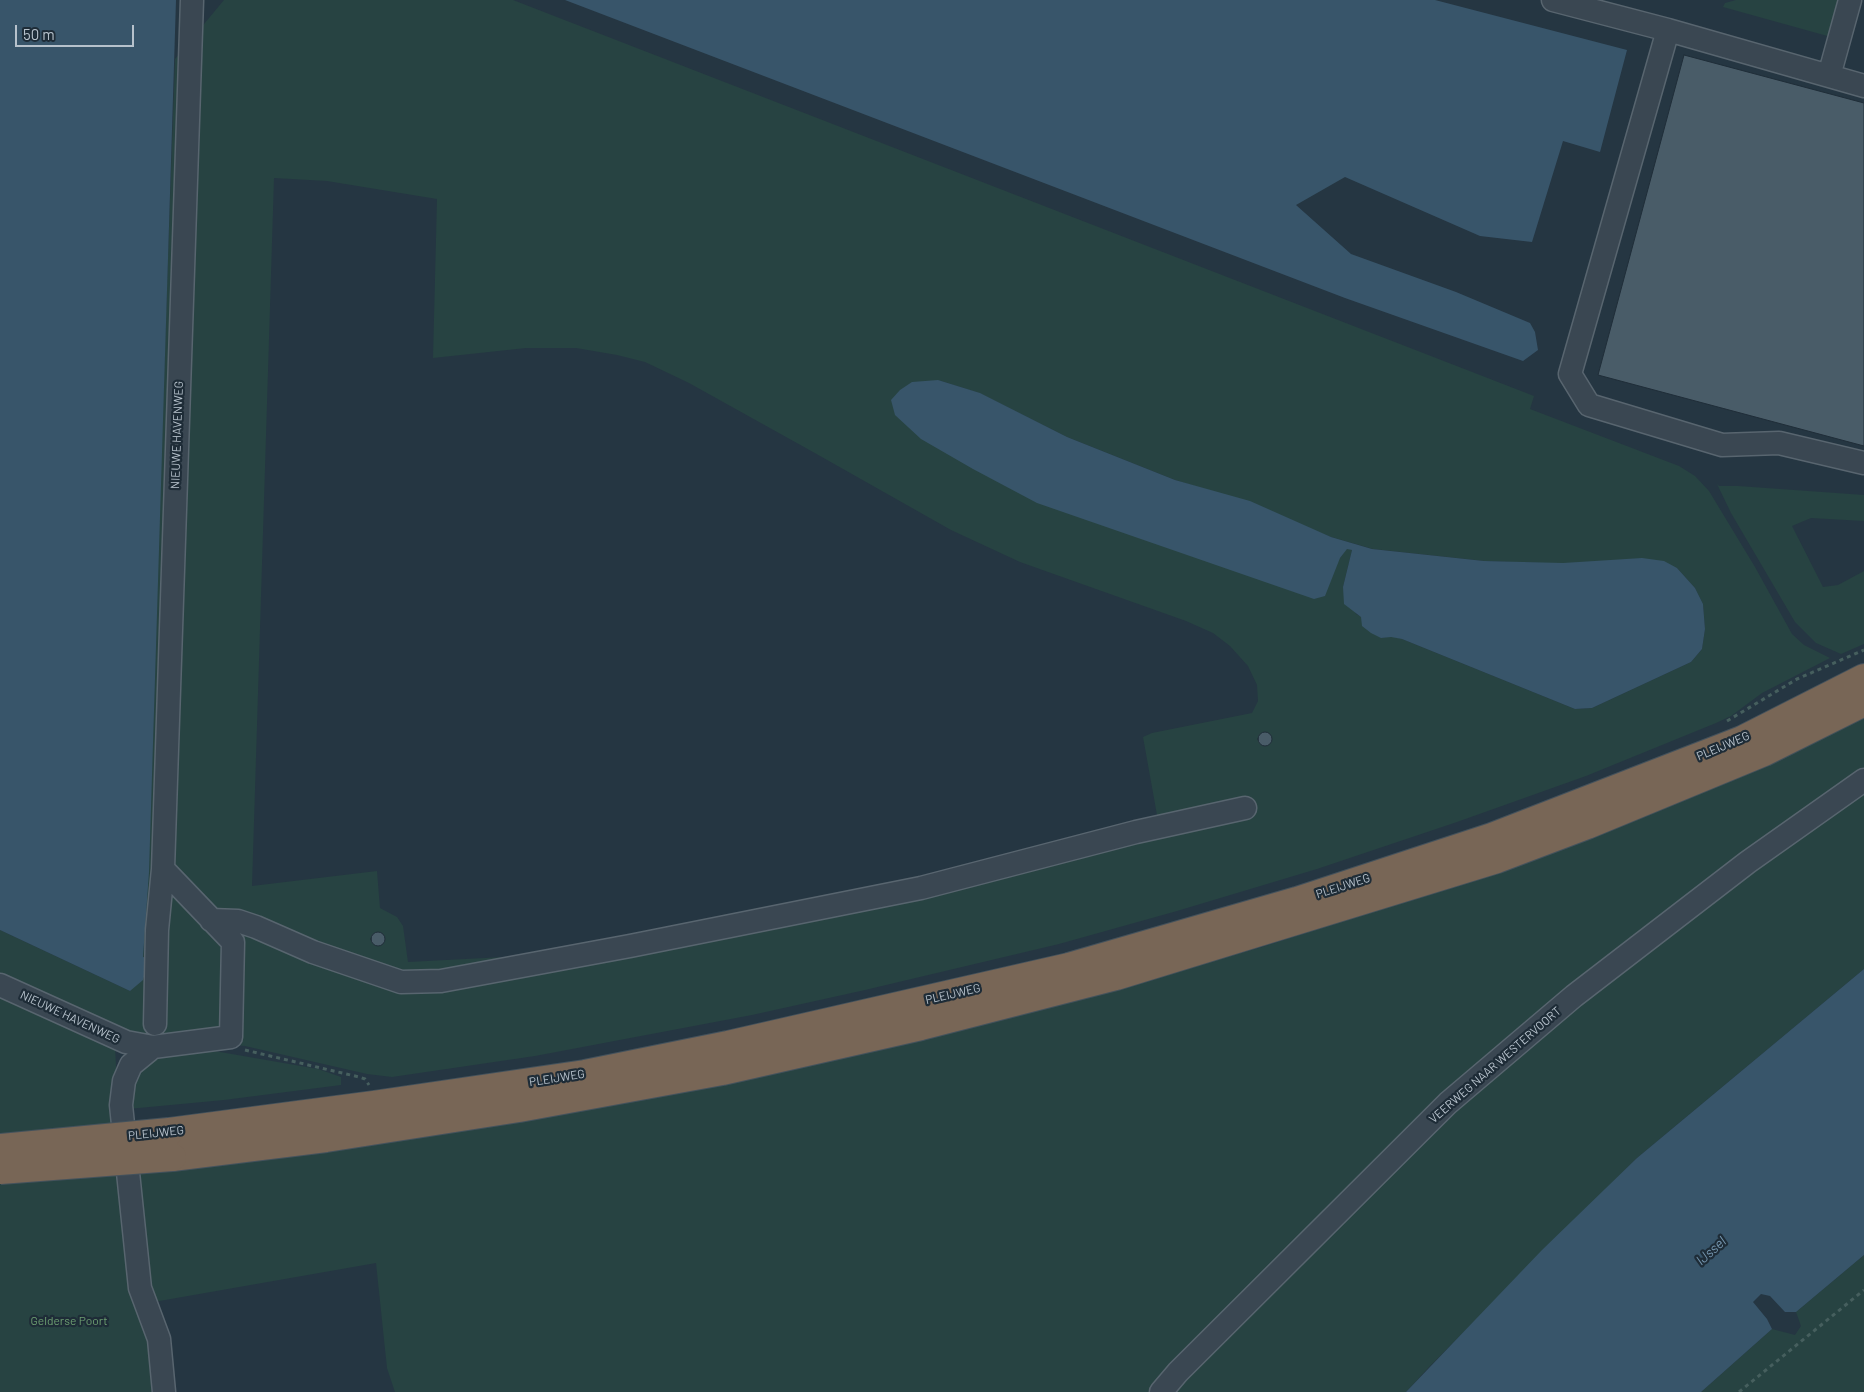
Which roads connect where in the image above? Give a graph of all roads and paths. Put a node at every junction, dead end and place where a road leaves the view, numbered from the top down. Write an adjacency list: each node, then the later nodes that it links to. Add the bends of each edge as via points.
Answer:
1 (192, 0): 14 (street, NIEUWE HAVENWEG)
2 (1553, 0): 4 (street)
3 (1850, 0): 5 (street)
4 (1668, 30): 5 (street); 7 (street, via 1570,374 1589,406 1722,445 1779,443)
5 (1829, 76): 6 (street)
6 (1864, 86)
7 (1864, 463)
8 (1864, 650): 11 (path, PLEIJWEG, via 1797,679)
9 (1864, 678): 21 (highway, PLEIJWEG, via 1742,740 1492,837 1296,901 1069,967 728,1046 585,1074 374,1105)
10 (1864, 702): 21 (highway, PLEIJWEG, via 1764,752 1497,859 1116,976 922,1026 722,1070 518,1108 326,1138)
11 (1723, 723)
12 (1864, 780): 26 (street, VEERWEG NAAR WESTERVOORT, via 1748,862 1574,996 1448,1103)
13 (1245, 808): 15 (street, via 1136,832 920,888 441,980 400,982 313,952 238,921)
14 (163, 869): 15 (street); 17 (street, NIEUWE HAVENWEG, via 157,930)
15 (211, 920): 18 (street, via 233,942)
16 (0, 985): 19 (street, NIEUWE HAVENWEG, via 126,1042)
17 (155, 1024)
18 (230, 1037): 19 (street, NIEUWE HAVENWEG); 20 (path, via 234,1046 239,1048 366,1079 370,1087)
19 (153, 1047): 25 (street, via 130,1065 120,1105 140,1288 159,1339)
20 (360, 1088)
21 (170, 1145): 22 (highway, PLEIJWEG, bridge); 23 (highway, PLEIJWEG, bridge)
22 (0, 1148)
23 (0, 1170)
24 (1864, 1290): 27 (path)
25 (164, 1392)
26 (1161, 1392)
27 (1739, 1392)

